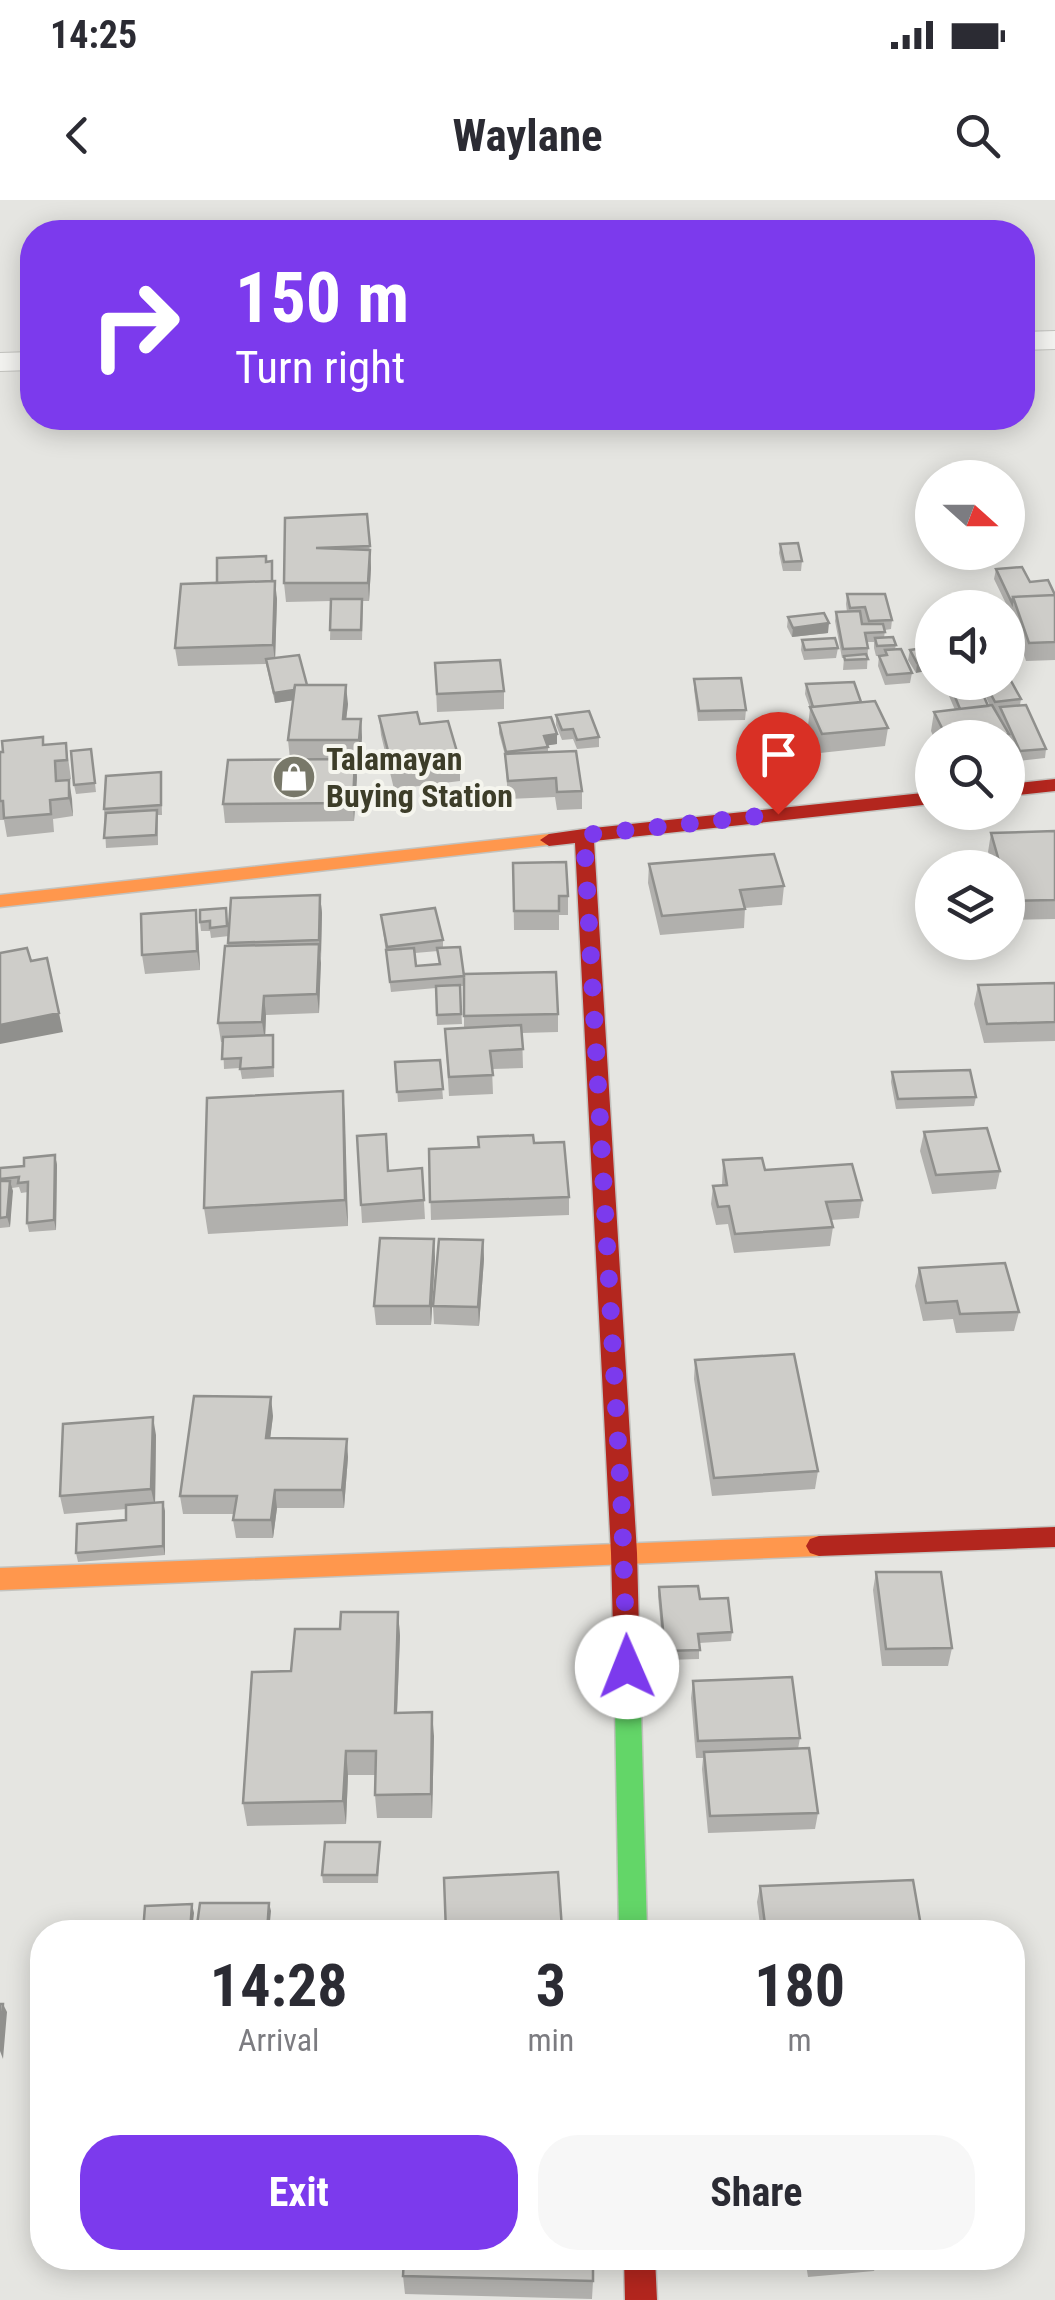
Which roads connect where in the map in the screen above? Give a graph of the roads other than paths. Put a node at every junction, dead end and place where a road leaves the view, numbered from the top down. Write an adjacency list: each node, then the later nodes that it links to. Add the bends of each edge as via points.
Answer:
1 (1055, 785): 2 (street)
2 (1025, 788)
3 (915, 800): 4 (street)
4 (584, 835): 5 (street); 7 (street)
5 (0, 901)
6 (1055, 1537): 7 (street)
7 (624, 1553): 8 (street); 9 (street)
8 (0, 1580)
9 (633, 1920)
10 (640, 2270): 11 (street)
11 (641, 2300)

